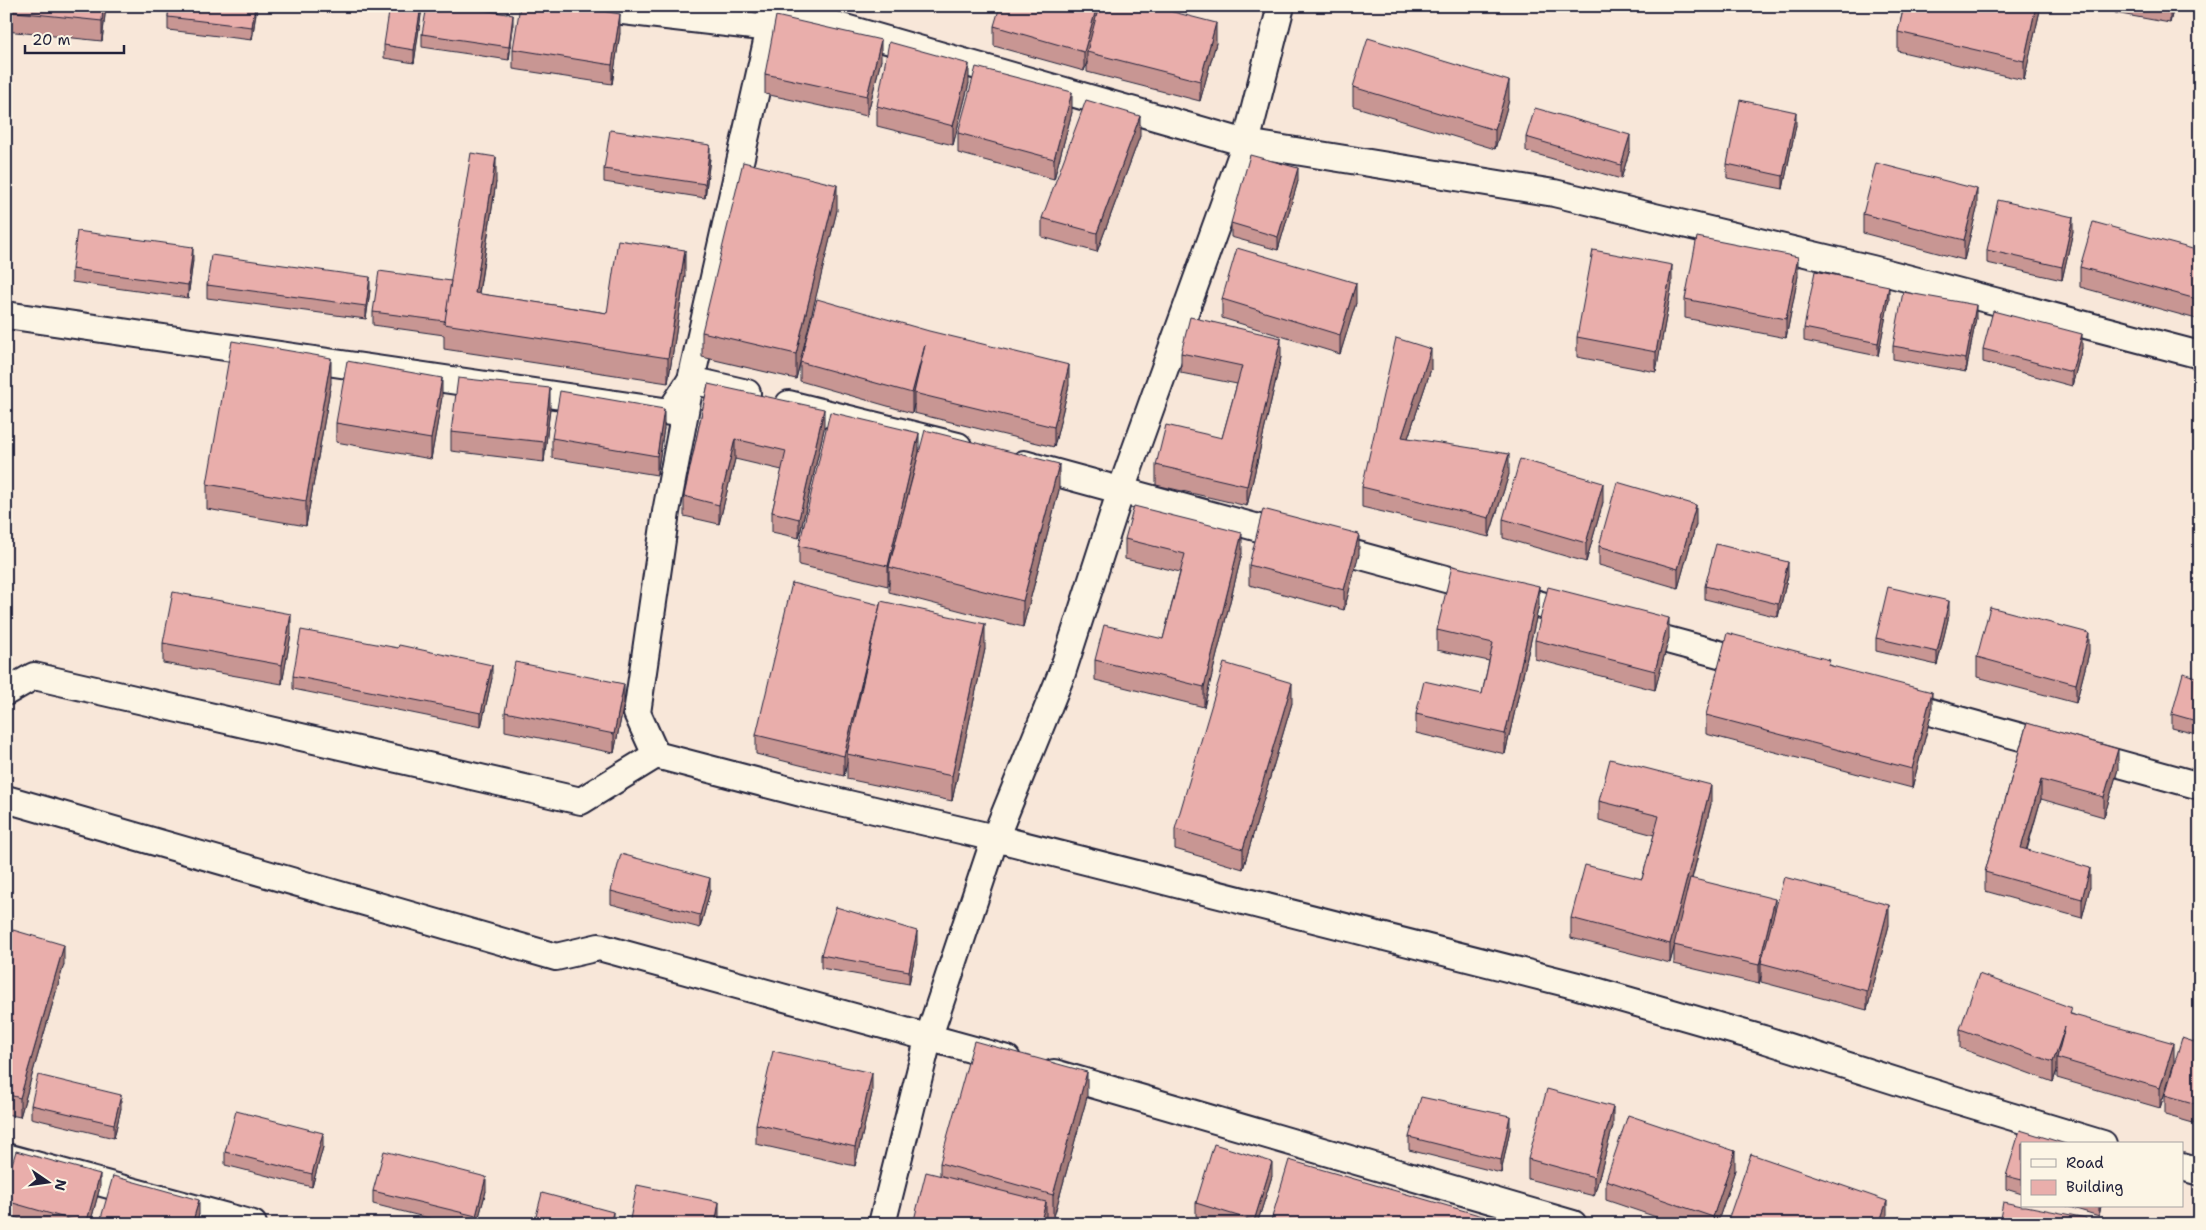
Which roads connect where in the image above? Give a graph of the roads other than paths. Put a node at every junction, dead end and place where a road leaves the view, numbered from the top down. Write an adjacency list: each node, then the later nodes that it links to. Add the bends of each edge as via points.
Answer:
1 (580, 6): 3 (street)
2 (1281, 6): 4 (street)
3 (771, 14): 4 (street); 7 (street)
4 (1246, 143): 6 (street, via 1554,193 1872,269); 8 (street)
5 (6, 315): 7 (street, via 670,412)
6 (2200, 355)
7 (691, 380): 8 (street); 12 (street, via 666,512 637,713)
8 (1121, 490): 9 (street); 15 (street, via 1062,673)
9 (1776, 669)
10 (6, 692): 12 (street, via 34,676 580,800)
11 (1872, 696): 13 (street)
12 (656, 755): 15 (street)
13 (2200, 786)
14 (6, 799): 16 (street, via 556,957 599,947)
15 (995, 838): 16 (street); 17 (street, via 1578,986)
16 (929, 1036): 22 (street); 23 (street)
17 (2097, 1142)
18 (6, 1157): 21 (street)
19 (2184, 1168): 20 (street)
20 (2200, 1172)
21 (253, 1224)
22 (882, 1224)
23 (1573, 1224)

